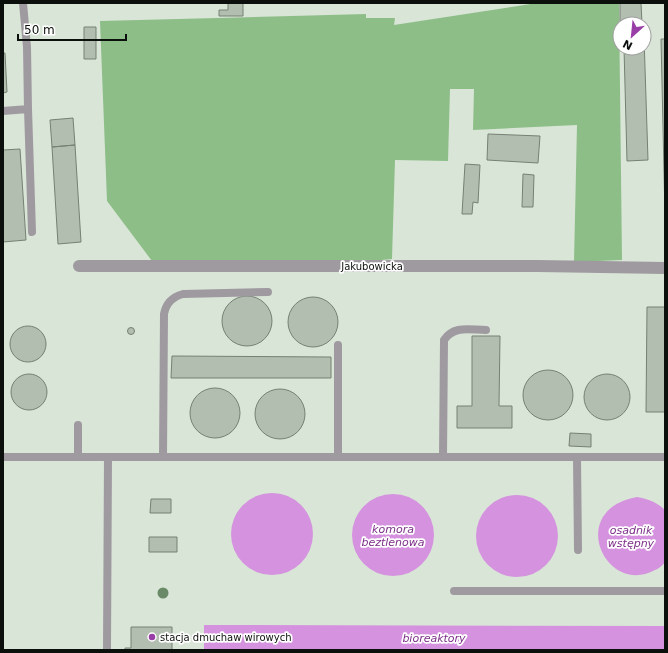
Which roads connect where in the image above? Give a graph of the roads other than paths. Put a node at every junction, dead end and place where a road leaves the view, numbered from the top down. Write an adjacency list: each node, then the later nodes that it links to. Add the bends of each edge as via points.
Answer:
1 (23, 3): 2 (lane)
2 (28, 109): 3 (lane); 4 (lane)
3 (3, 111)
4 (32, 232)
5 (79, 266): 6 (street, Jakubowicka)
6 (665, 268)
7 (268, 292): 14 (lane, via 183,294 170,300 164,314)
8 (486, 330): 16 (lane, via 455,330 444,340)
9 (338, 345): 15 (lane)
10 (78, 425): 12 (lane)
11 (3, 457): 12 (lane)
12 (78, 457): 13 (lane)
13 (108, 457): 14 (lane); 22 (lane)
14 (163, 457): 15 (lane)
15 (338, 457): 16 (lane)
16 (443, 457): 17 (lane)
17 (577, 457): 18 (lane); 19 (lane)
18 (665, 457)
19 (578, 550)
20 (454, 591): 21 (lane)
21 (665, 591)
22 (106, 650)

